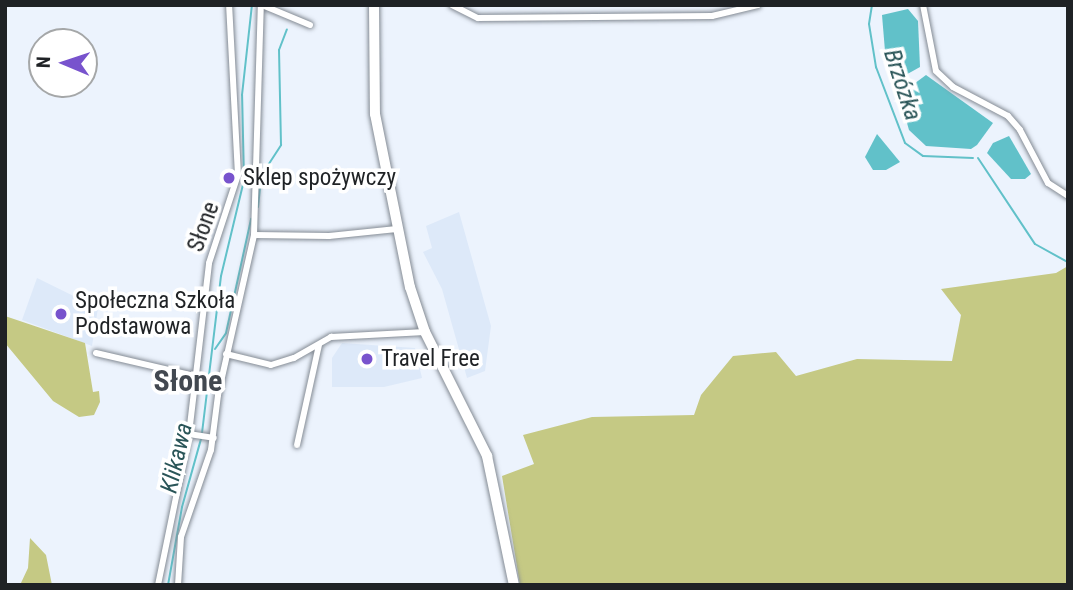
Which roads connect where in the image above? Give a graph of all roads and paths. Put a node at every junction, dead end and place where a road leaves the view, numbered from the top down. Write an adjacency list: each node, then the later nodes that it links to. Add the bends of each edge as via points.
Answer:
1 (229, 5): 15 (street, Słone, via 239,163 234,195 209,262)
2 (262, 5): 7 (street); 10 (street)
3 (374, 5): 9 (highway, via 374,100)
4 (452, 5): 5 (street, via 478,18 712,16)
5 (758, 5)
6 (923, 5): 8 (street, via 936,71 953,88 1008,116 1048,183)
7 (310, 25)
8 (1068, 196)
9 (397, 229): 10 (street, via 329,236); 11 (highway)
10 (254, 235): 14 (street)
11 (425, 332): 12 (street, via 342,335); 21 (highway, via 487,456)
12 (319, 345): 14 (street, via 271,365); 18 (street)
13 (96, 353): 15 (street)
14 (226, 354): 17 (street)
15 (195, 376): 16 (street, Słone)
16 (189, 434): 17 (street); 19 (street, Słone)
17 (211, 437): 20 (street, via 181,537)
18 (297, 445)
19 (158, 585)
20 (178, 585)
21 (514, 585)

